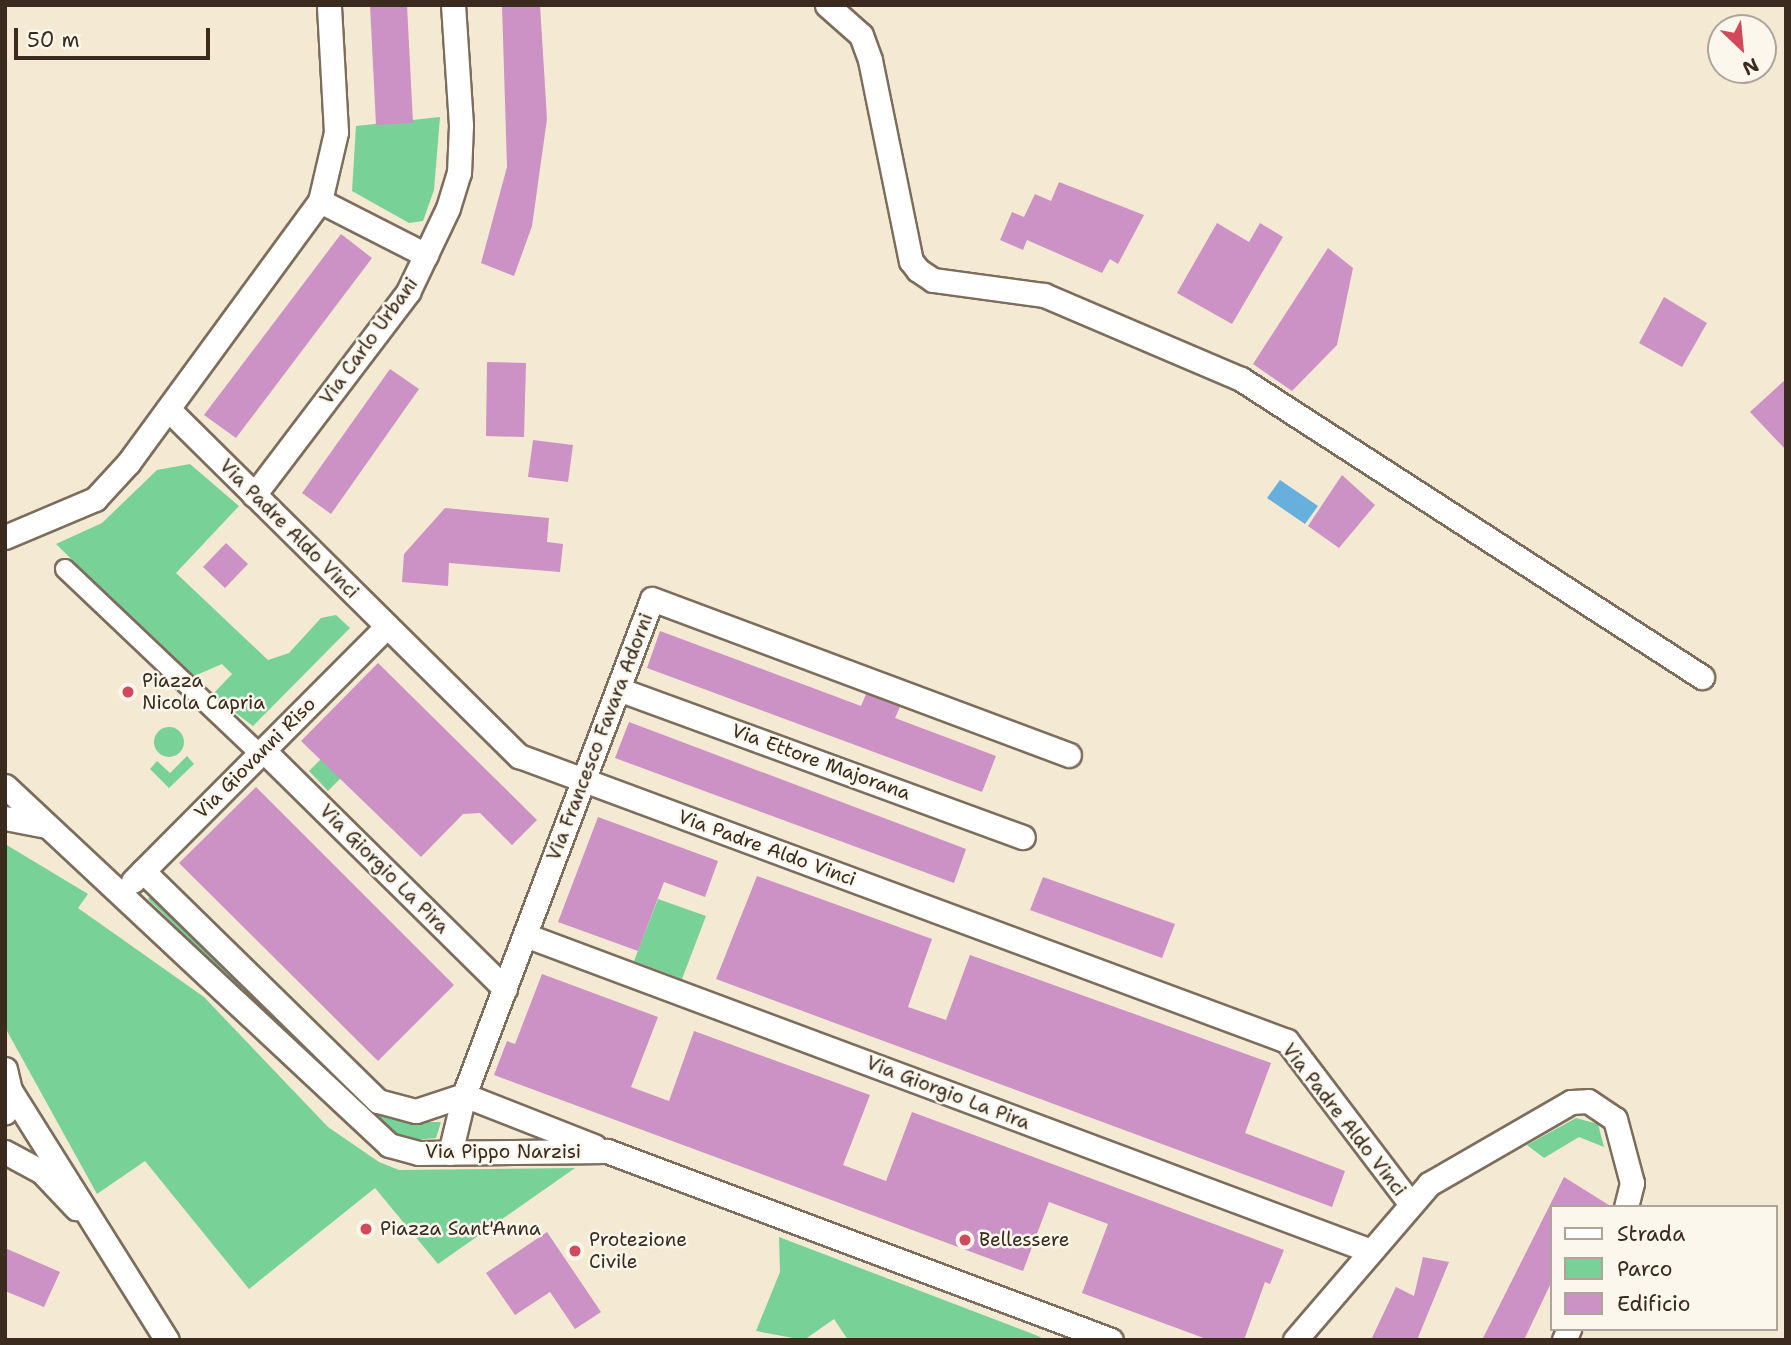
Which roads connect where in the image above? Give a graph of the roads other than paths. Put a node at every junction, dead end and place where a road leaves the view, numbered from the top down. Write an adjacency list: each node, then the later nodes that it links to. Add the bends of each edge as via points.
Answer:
1 (329, 5): 4 (street, via 336,132)
2 (453, 5): 5 (street, Via Carlo Urbani, via 459,173)
3 (827, 5): 11 (street, via 861,35 870,60 911,261 919,270 933,280 1044,295 1241,379)
4 (320, 201): 5 (street); 6 (street)
5 (426, 256): 7 (street, Via Carlo Urbani, via 408,292)
6 (168, 409): 7 (street, Via Padre Aldo Vinci); 8 (street, via 95,499)
7 (254, 495): 10 (street, Via Padre Aldo Vinci)
8 (5, 537)
9 (65, 569): 13 (street)
10 (387, 626): 13 (street, Via Giovanni Riso); 15 (street, Via Padre Aldo Vinci, via 519,756)
11 (1702, 677)
12 (618, 689): 14 (street, Via Francesco Favara Adorni, via 652,599); 15 (street, Via Francesco Favara Adorni); 19 (street, Via Ettore Majorana)
13 (262, 752): 20 (street, Via Giovanni Riso); 23 (street, Via Giorgio La Pira)
14 (1069, 755)
15 (584, 779): 22 (street, Via Francesco Favara Adorni); 29 (street, Via Padre Aldo Vinci, via 1287,1041)
16 (5, 786): 18 (street, Via Pippo Narzisi)
17 (5, 818): 18 (street)
18 (51, 828): 21 (street, Via Pippo Narzisi)
19 (1023, 837)
20 (143, 871): 21 (street, Via Giovanni Riso); 25 (street, via 378,1101 416,1111)
21 (124, 891): 28 (street, Via Pippo Narzisi, via 363,1127 389,1145)
22 (525, 934): 23 (street, Via Francesco Favara Adorni); 32 (street, Via Giorgio La Pira)
23 (505, 989): 25 (street, Via Francesco Favara Adorni)
24 (7, 1090): 31 (street)
25 (464, 1095): 27 (street); 28 (street, Via Francesco Favara Adorni)
26 (5, 1152): 31 (street, via 41,1172)
27 (607, 1152): 28 (street, Via Pippo Narzisi); 33 (street, Via Pippo Narzisi)
28 (450, 1153)
29 (1410, 1203): 30 (street, via 1458,1165 1571,1102 1588,1101 1615,1119 1632,1183); 32 (street)
30 (1626, 1205)
31 (106, 1241): 34 (street)
32 (1371, 1251): 37 (street)
33 (1067, 1323): 35 (street); 36 (street, Via Pippo Narzisi)
34 (166, 1340)
35 (1088, 1340)
36 (1111, 1340)
37 (1295, 1340)

